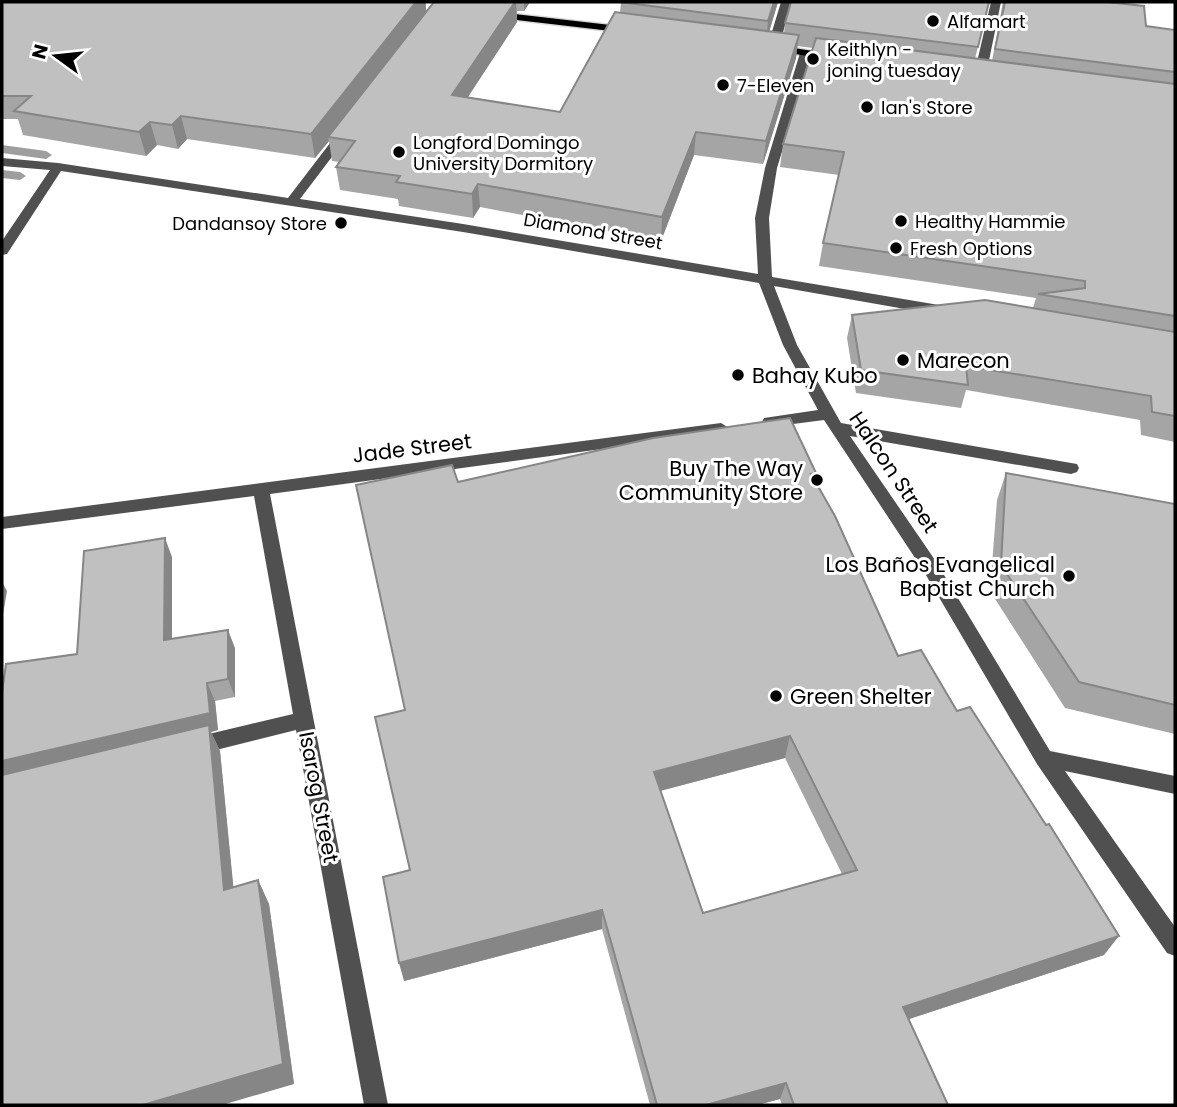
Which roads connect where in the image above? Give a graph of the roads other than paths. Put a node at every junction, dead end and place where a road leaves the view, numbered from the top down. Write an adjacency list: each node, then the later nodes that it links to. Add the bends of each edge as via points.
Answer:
1 (786, 2): 5 (street)
2 (996, 2): 8 (street)
3 (484, 14): 4 (main road)
4 (634, 31)
5 (767, 47): 6 (main road)
6 (806, 53): 7 (main road); 15 (street, Halcon Street, via 771,168 762,218)
7 (846, 59)
8 (974, 75): 9 (main road)
9 (993, 77)
10 (355, 117): 13 (street)
11 (2, 162): 12 (street, Diamond Street)
12 (58, 167): 13 (street, Diamond Street); 14 (street)
13 (290, 202): 15 (street, Diamond Street)
14 (2, 251)
15 (765, 280): 16 (street, Diamond Street); 17 (street, Halcon Street, via 790,345)
16 (957, 313)
17 (832, 421): 18 (street); 20 (street); 25 (street, Halcon Street, via 929,565)
18 (760, 423)
19 (732, 427): 21 (street, Jade Street)
20 (1071, 468)
21 (261, 489): 22 (street, Jade Street); 23 (street, Isarog Street)
22 (2, 523)
23 (305, 720): 24 (street); 28 (street, Isarog Street)
24 (173, 752)
25 (1044, 758): 26 (street); 27 (street, Halcon Street)
26 (1175, 785)
27 (1175, 945)
28 (376, 1105)

